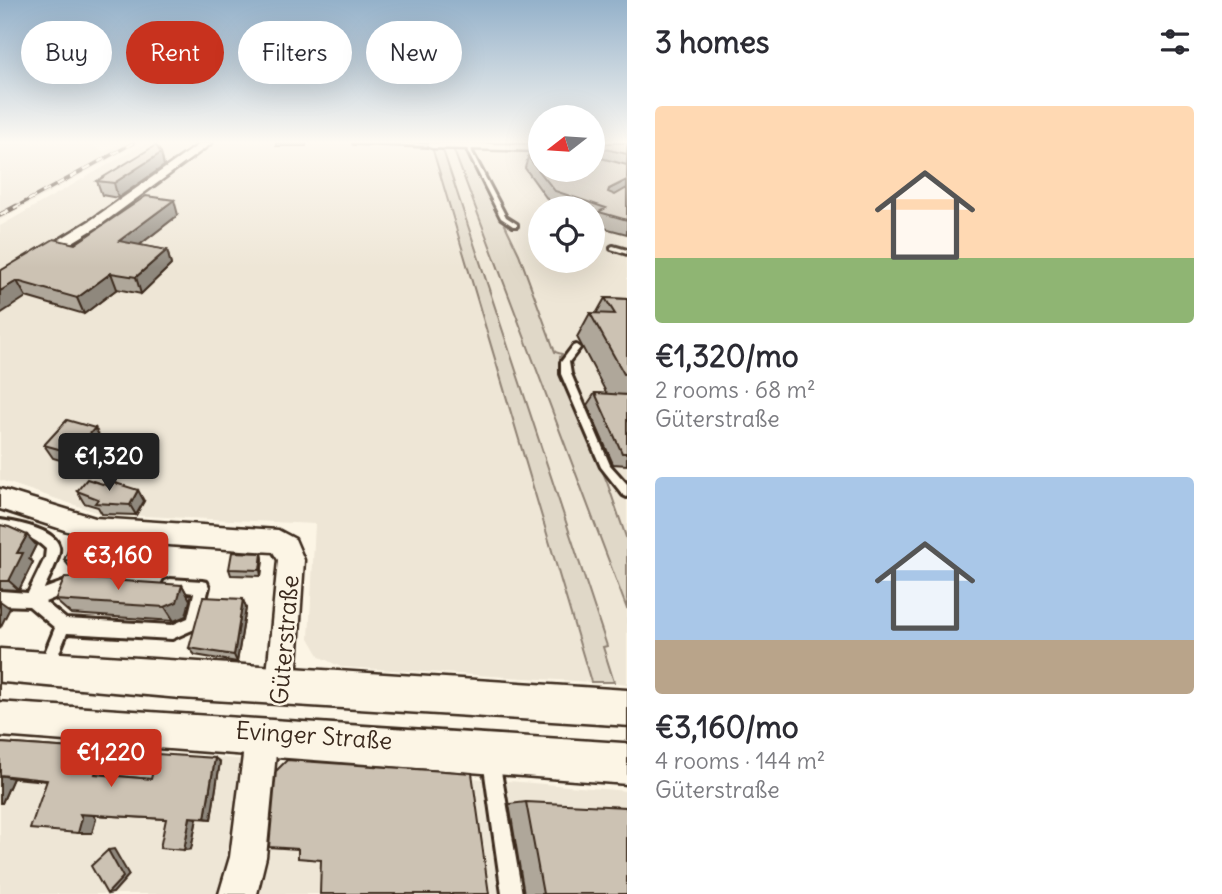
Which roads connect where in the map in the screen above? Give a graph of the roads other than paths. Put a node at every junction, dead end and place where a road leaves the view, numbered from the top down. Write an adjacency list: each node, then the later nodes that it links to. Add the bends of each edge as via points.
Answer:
1 (149, 185): 6 (street)
2 (487, 185): 3 (lane, via 504,218)
3 (515, 225)
4 (613, 248): 5 (lane)
5 (627, 253)
6 (0, 282)
7 (576, 348): 8 (lane, via 565,362 568,380 606,467)
8 (627, 492)
9 (0, 499): 18 (street, Güterstraße, via 95,529 278,541 291,560 291,570)
10 (0, 525): 14 (lane, via 34,533 52,547)
11 (84, 580): 14 (lane)
12 (150, 584): 15 (lane, via 202,587 194,622 172,632)
13 (0, 598): 14 (lane)
14 (32, 600): 15 (lane)
15 (63, 626): 16 (lane)
16 (24, 695): 18 (main road, Evinger Straße)
17 (627, 714): 19 (main road, Evinger Straße)
18 (273, 718): 19 (main road, Evinger Straße); 21 (street)
19 (485, 726): 20 (main road, Evinger Straße); 22 (lane)
20 (627, 759)
21 (238, 894)
22 (512, 894)

